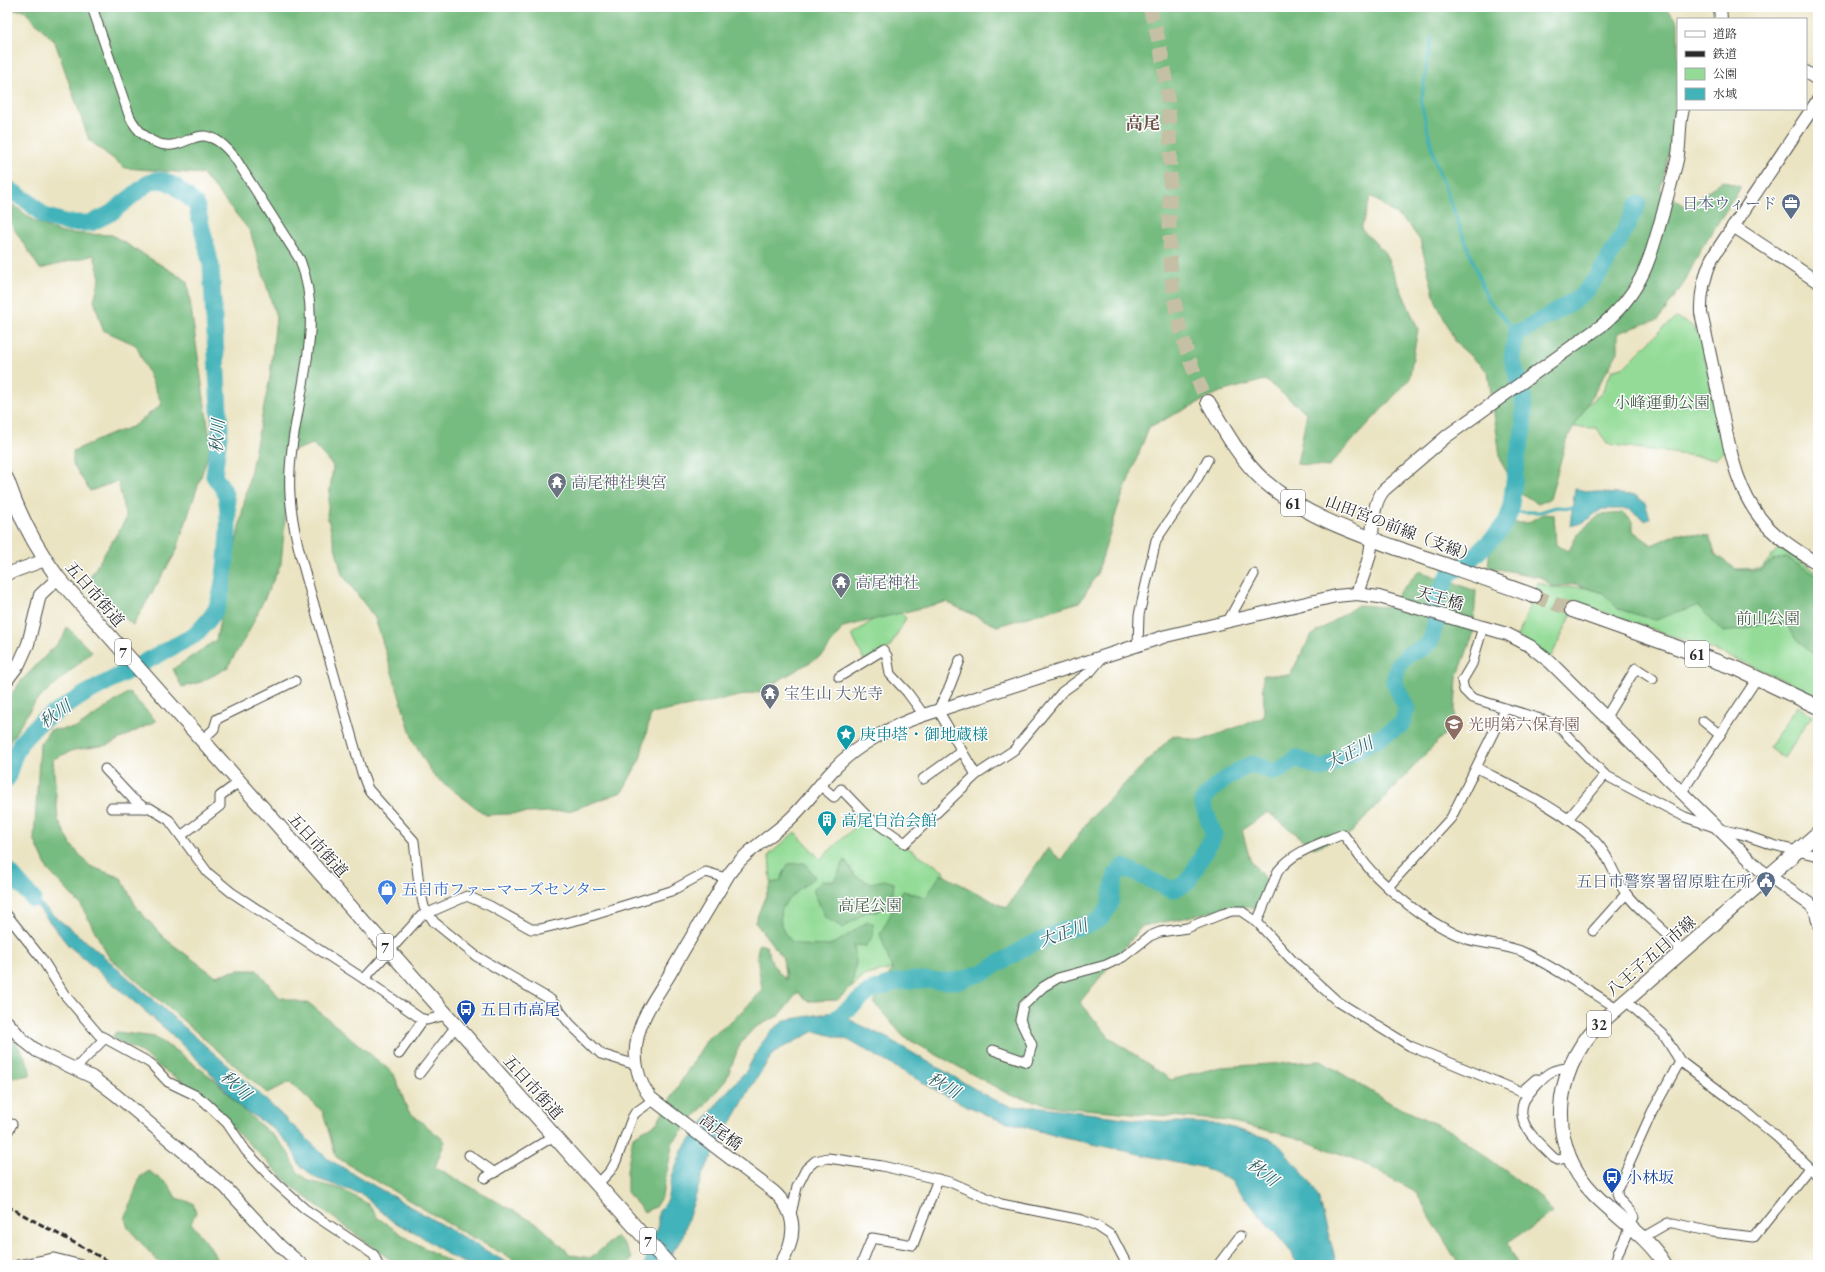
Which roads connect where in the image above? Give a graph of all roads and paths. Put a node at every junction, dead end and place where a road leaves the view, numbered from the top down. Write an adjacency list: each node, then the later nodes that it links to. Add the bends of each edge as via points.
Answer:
1 (92, 7): 63 (street, via 129,115 137,130 164,145 173,145 200,136 224,145 300,260 308,280 310,323 304,382 294,429 290,494 295,538 362,773 368,789 414,841 419,885 424,908)
2 (1720, 7): 3 (street)
3 (1721, 18)
4 (1807, 73): 5 (street)
5 (1818, 80)
6 (1818, 100): 8 (street)
7 (1683, 110): 13 (street, via 1677,161 1649,263 1634,291 1601,326 1447,436 1384,490 1380,494 1376,508)
8 (1733, 226): 9 (street); 15 (street, via 1712,258 1700,298 1733,463 1743,492 1761,519 1782,540)
9 (1818, 282)
10 (1208, 402): 13 (main road, 山田宮の前線（支線） / 61, via 1251,468 1270,486 1318,517)
11 (1208, 459): 24 (street, via 1156,540 1139,615)
12 (7, 480): 14 (main road, 五日市街道 / 7, via 24,522)
13 (1372, 539): 19 (street); 20 (main road, 山田宮の前線（支線） / 61)
14 (45, 560): 16 (street); 18 (main road, 五日市街道 / 7)
15 (1818, 564)
16 (7, 574)
17 (1254, 574): 22 (street)
18 (58, 578): 30 (street, via 40,595 28,644 19,664); 39 (main road, 五日市街道 / 7)
19 (1357, 594): 22 (street, 天王橋, via 1336,596); 23 (street, 天王橋, via 1375,596)
20 (1534, 596)
21 (1572, 610): 28 (main road, 61)
22 (1228, 621): 24 (street, 天王橋)
23 (1483, 627): 33 (street, via 1472,664 1462,681 1464,690 1472,698); 36 (street, 天王橋, via 1507,634 1530,646)
24 (1138, 645): 25 (street, 天王橋)
25 (1104, 656): 34 (street, 天王橋); 44 (street, via 1091,671 1062,692 1014,750)
26 (960, 660): 34 (street)
27 (839, 677): 35 (street, via 883,650 887,656 890,674)
28 (1758, 677): 32 (main road, 61); 38 (street)
29 (1653, 679): 36 (street, via 1636,668)
30 (7, 680)
31 (295, 681): 39 (street, via 217,719 214,729)
32 (1818, 707)
33 (1505, 709): 41 (street); 43 (street, via 1547,721 1560,728)
34 (938, 710): 35 (street, 天王橋); 40 (street)
35 (924, 715): 47 (street, 天王橋, via 901,724 861,747 843,760)
36 (1606, 717): 48 (street, 天王橋)
37 (1703, 721): 38 (street)
38 (1720, 735): 48 (street)
39 (202, 740): 46 (main road, 五日市街道 / 7)
40 (962, 751): 44 (street); 45 (street)
41 (1477, 768): 52 (street); 60 (street, via 1452,818)
42 (104, 769): 50 (street)
43 (1605, 775): 51 (street); 52 (street)
44 (976, 776): 47 (street, via 905,843 868,818 841,789 834,797)
45 (923, 779)
46 (239, 782): 55 (street, via 220,796 220,806); 68 (main road, 五日市街道 / 7)
47 (820, 785): 59 (street, 天王橋, via 788,821 746,853)
48 (1686, 796): 51 (street, via 1687,810); 53 (street, 天王橋)
49 (112, 808): 50 (street)
50 (145, 808): 55 (street, via 150,808 169,820)
51 (1680, 815): 53 (street)
52 (1568, 819): 61 (street, via 1605,852)
53 (1720, 829): 56 (street); 58 (street, 天王橋)
54 (1818, 833): 56 (main road, 八王子五日市線 / 32)
55 (181, 836): 70 (street, via 208,873 232,892)
56 (1796, 851): 57 (street); 58 (main road, 八王子五日市線 / 32)
57 (1818, 856)
58 (1768, 876): 62 (street, 天王橋); 69 (main road, 八王子五日市線 / 32)
59 (726, 878): 63 (street, via 706,872 671,891 581,920 540,929 531,930 467,896); 80 (street, 天王橋, via 645,1016 637,1039)
60 (1388, 887): 65 (street, via 1374,874 1343,834 1300,852 1284,865 1278,872); 71 (street, via 1450,932 1473,941 1522,951)
61 (1626, 894): 67 (street); 69 (street)
62 (1815, 908): 66 (street)
63 (428, 913): 68 (street, via 421,916); 80 (street, via 434,922 476,956 551,1000 570,1024 602,1054)
64 (7, 915): 76 (street, via 42,959 64,994)
65 (1257, 922): 77 (street, via 1241,911 1232,911 1187,928 1160,932 1150,936 1123,957 1106,965 1058,978 1043,987 1023,1006 1020,1020 1032,1045 1027,1062); 84 (street, via 1328,994 1410,1046 1522,1092 1536,1079)
66 (1818, 926)
67 (1593, 931)
68 (388, 950): 70 (street); 72 (main road, 五日市街道 / 7)
69 (1682, 951): 71 (main road, 八王子五日市線 / 32)
70 (364, 979): 73 (street)
71 (1621, 1004): 79 (street, via 1663,1034); 81 (main road, 八王子五日市線 / 32, via 1587,1037)
72 (446, 1015): 73 (street); 75 (main road, 五日市街道 / 7)
73 (423, 1020): 78 (street)
74 (7, 1022): 82 (street, via 36,1051)
75 (456, 1026): 83 (street); 88 (main road, 五日市街道 / 7)
76 (104, 1038): 82 (street); 104 (street, via 150,1063 168,1082 205,1102 227,1123 246,1151 276,1183 305,1209 374,1255)
77 (993, 1050)
78 (399, 1054)
79 (1680, 1061): 91 (street, via 1777,1137); 98 (street, via 1652,1112 1617,1190 1618,1197 1633,1216)
80 (636, 1065): 85 (street, 高尾橋, via 643,1086)
81 (1569, 1068): 84 (street, via 1556,1069); 90 (main road, 八王子五日市線 / 32, via 1562,1095 1561,1114 1563,1136)
82 (75, 1069): 103 (street, via 101,1083 221,1183 280,1246)
83 (419, 1074)
84 (1541, 1080): 90 (street, via 1524,1102 1523,1120 1532,1136 1554,1158 1558,1160)
85 (654, 1100): 96 (street, via 632,1118 616,1161); 97 (street, 高尾橋, via 781,1199)
86 (12, 1124): 87 (street)
87 (7, 1133)
88 (554, 1136): 92 (street); 96 (main road, 五日市街道 / 7)
89 (469, 1155): 92 (street)
90 (1570, 1157): 98 (main road, 八王子五日市線 / 32, via 1590,1190)
91 (1809, 1168): 93 (street); 100 (street, via 1754,1236 1712,1232 1668,1223)
92 (495, 1172): 94 (street)
93 (1818, 1176)
94 (485, 1178)
95 (938, 1179): 97 (street, via 882,1166 820,1159 806,1169 797,1187); 107 (street, via 913,1245 872,1238); 108 (street, via 1001,1204 1082,1220 1097,1226 1112,1236)
96 (597, 1185): 105 (main road, 五日市街道 / 7)
97 (791, 1214): 106 (street, via 791,1239)
98 (1630, 1227): 100 (main road, 八王子五日市線 / 32); 110 (street)
99 (1240, 1236): 109 (street)
100 (1642, 1238): 111 (main road, 八王子五日市線 / 32, via 1656,1251)
101 (18, 1265): 102 (street, via 54,1258)
102 (82, 1265)
103 (302, 1265)
104 (378, 1265)
105 (669, 1265)
106 (780, 1265)
107 (861, 1265)
108 (1127, 1265)
109 (1218, 1265)
110 (1615, 1265)
111 (1665, 1265)

